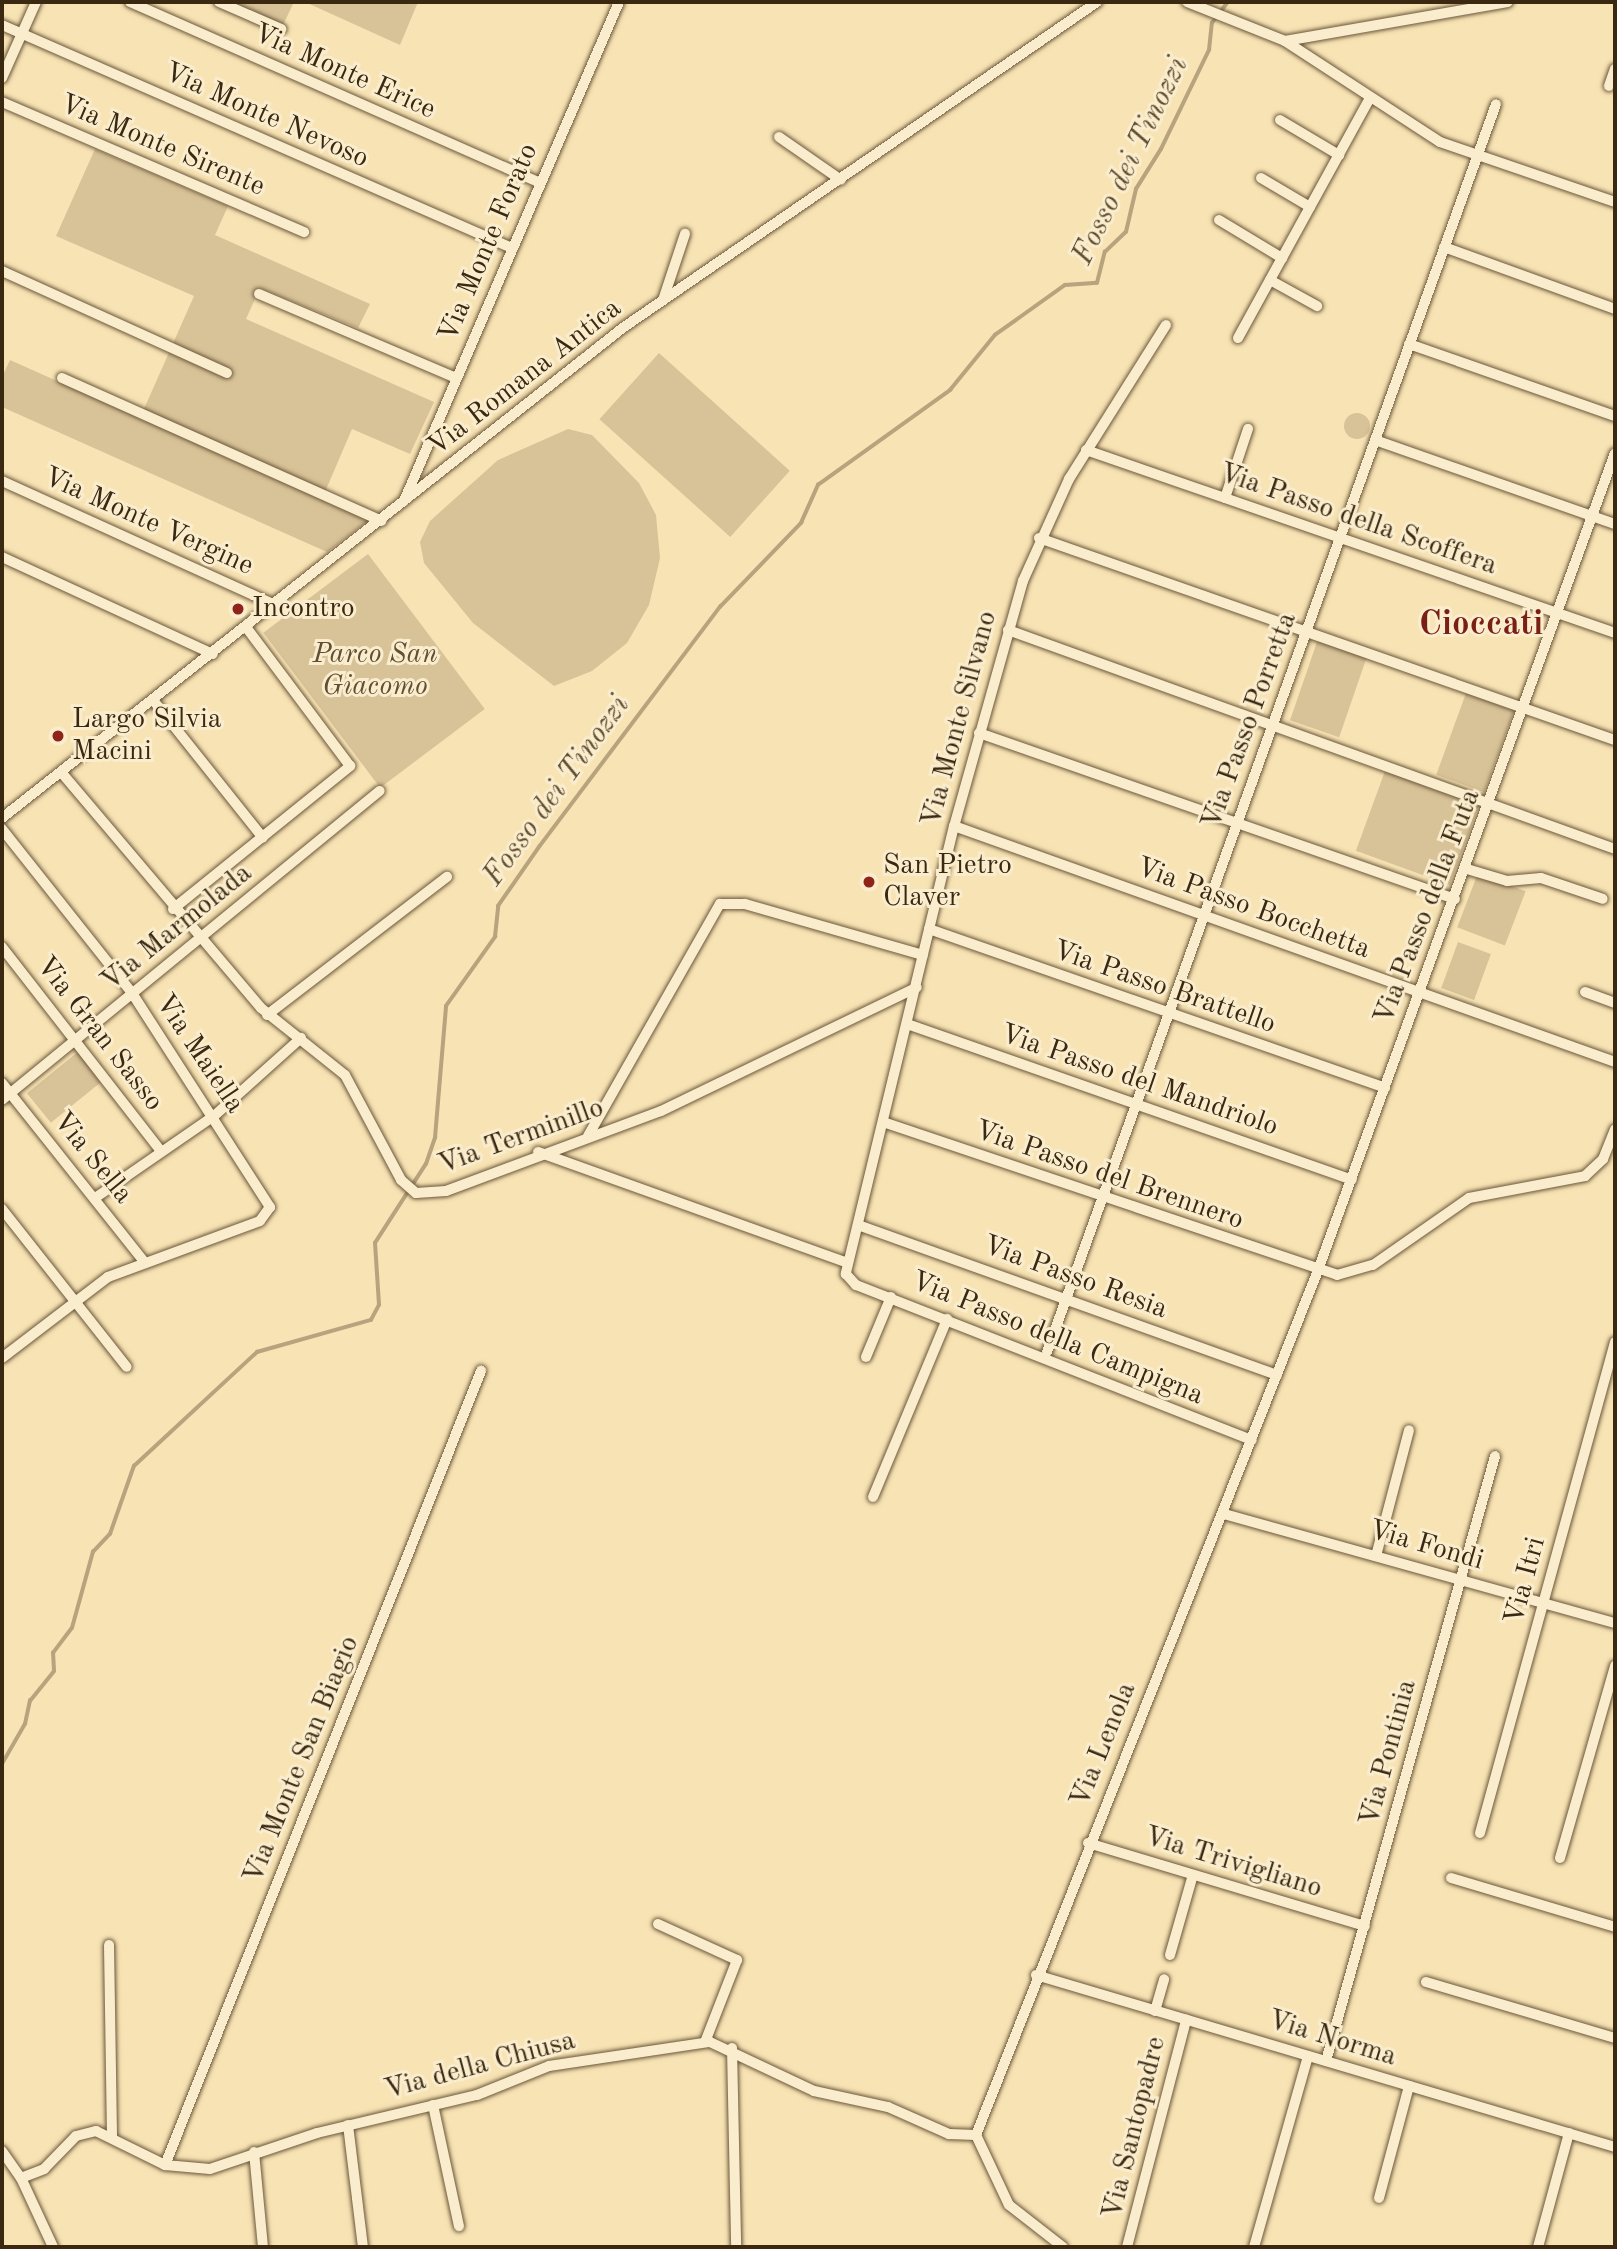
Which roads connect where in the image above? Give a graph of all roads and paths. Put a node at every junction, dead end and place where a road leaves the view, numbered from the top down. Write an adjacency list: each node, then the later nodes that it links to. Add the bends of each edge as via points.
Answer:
1 (36, 2): 11 (street)
2 (130, 2): 25 (street, Via Monte Erice)
3 (219, 2): 10 (street)
4 (605, 2): 8 (street)
5 (1097, 2): 24 (street, Via Romana Antica)
6 (1187, 2): 12 (street)
7 (1508, 2): 12 (street)
8 (618, 4): 25 (street, Via Monte Forato)
9 (2, 25): 11 (street, Via Monte Nevoso)
10 (281, 29)
11 (22, 34): 14 (street); 32 (street, Via Monte Nevoso)
12 (1285, 41): 16 (street)
13 (1615, 69): 15 (street)
14 (2, 78)
15 (1609, 86)
16 (1370, 98): 21 (street); 22 (street, via 1434,139)
17 (2, 102): 29 (street, Via Monte Sirente)
18 (1496, 104): 22 (street, Via Passo Porretta)
19 (1280, 120): 21 (street)
20 (779, 137): 24 (street)
21 (1339, 155): 27 (street)
22 (1477, 156): 26 (street); 31 (street, Via Passo Porretta)
23 (1261, 178): 27 (street)
24 (841, 180): 37 (street, Via Romana Antica)
25 (540, 183): 32 (street, Via Monte Forato)
26 (1615, 202)
27 (1310, 207): 33 (street)
28 (1219, 219): 33 (street)
29 (304, 232)
30 (685, 234): 37 (street)
31 (1444, 247): 39 (street); 42 (street, Via Passo Porretta)
32 (512, 248): 44 (street, Via Monte Forato)
33 (1282, 258): 35 (street)
34 (2, 271): 43 (street)
35 (1270, 280): 38 (street); 41 (street)
36 (260, 294): 44 (street)
37 (663, 300): 53 (street, Via Romana Antica)
38 (1317, 306)
39 (1615, 309)
40 (1166, 325): 49 (street, Via Monte Silvano)
41 (1238, 338)
42 (1409, 344): 46 (street); 48 (street, Via Passo Porretta)
43 (227, 373)
44 (456, 377): 53 (street, Via Monte Forato)
45 (62, 378): 55 (street)
46 (1615, 416)
47 (1248, 429): 52 (street)
48 (1375, 439): 54 (street); 57 (street, Via Passo Porretta)
49 (1086, 450): 52 (street, Via Passo della Scoffera); 58 (street, Via Monte Silvano)
50 (1615, 453): 54 (street, Via Passo della Futa)
51 (2, 481): 60 (street, Via Monte Vergine)
52 (1225, 498): 57 (street, Via Passo della Scoffera)
53 (403, 504): 55 (street, Via Romana Antica)
54 (1593, 516): 56 (street); 61 (street, Via Passo della Futa)
55 (382, 520): 60 (street, Via Romana Antica)
56 (1615, 524)
57 (1340, 537): 61 (street, Via Passo della Scoffera); 64 (street, Via Passo Porretta)
58 (1040, 538): 63 (street, Via Monte Silvano); 64 (street)
59 (2, 557): 66 (street)
60 (275, 605): 62 (street, Via Romana Antica)
61 (1558, 613): 65 (street, Via Passo della Scoffera); 68 (street, Via Passo della Futa)
62 (246, 628): 66 (street, Via Romana Antica); 79 (street, via 350,763 344,776)
63 (1008, 630): 69 (street); 70 (street, Via Monte Silvano)
64 (1307, 630): 68 (street); 69 (street, Via Passo Porretta)
65 (1615, 633)
66 (213, 654): 67 (street, Via Romana Antica)
67 (153, 701): 72 (street, Via Romana Antica); 79 (street)
68 (1525, 707): 71 (street); 74 (street, Via Passo della Futa)
69 (1273, 725): 74 (street); 76 (street, Via Passo Porretta)
70 (979, 733): 76 (street); 77 (street, Via Monte Silvano)
71 (1615, 740)
72 (61, 772): 75 (street, Via Romana Antica); 85 (street, Via Terminillo)
73 (380, 791): 88 (street, Via Marmolada)
74 (1492, 803): 80 (street); 81 (street, Via Passo della Futa)
75 (2, 818)
76 (1238, 823): 83 (street); 86 (street, Via Passo Porretta)
77 (954, 826): 86 (street, Via Passo Bocchetta); 87 (street, Via Monte Silvano)
78 (2, 829): 93 (street, Via Maiella)
79 (263, 838): 85 (street)
80 (1615, 849)
81 (1467, 869): 83 (street, Via Passo della Futa); 84 (street, via 1507,881 1541,878)
82 (447, 877): 97 (street)
83 (1455, 899): 94 (street, Via Passo della Futa)
84 (1603, 899)
85 (173, 909): 88 (street, Via Terminillo)
86 (1204, 914): 94 (street, Via Passo Bocchetta); 96 (street, Via Passo Porretta)
87 (929, 929): 90 (street, Via Monte Silvano); 96 (street, Via Passo Brattello)
88 (202, 937): 93 (street, Via Marmolada); 97 (street, Via Terminillo)
89 (2, 947): 100 (street, Via Gran Sasso)
90 (923, 955): 91 (street, Via Monte Silvano); 109 (street, via 745,904 720,904)
91 (917, 987): 98 (street, Via Monte Silvano); 109 (street, Via Terminillo, via 677,1104)
92 (1586, 992): 95 (street)
93 (132, 993): 100 (street, Via Marmolada); 106 (street, Via Maiella)
94 (1420, 994): 101 (street, Via Passo Bocchetta); 103 (street, Via Passo della Futa)
95 (1615, 1003)
96 (1168, 1014): 103 (street, Via Passo Brattello); 105 (street, Via Passo Porretta)
97 (267, 1015): 99 (street, Via Terminillo)
98 (910, 1025): 105 (street, Via Passo del Mandriolo); 107 (street, Via Monte Silvano)
99 (301, 1038): 106 (street); 111 (street, Via Terminillo, via 354,1087 410,1190 446,1191)
100 (75, 1040): 104 (street, Via Marmolada); 110 (street, Via Gran Sasso)
101 (1615, 1062)
102 (2, 1083): 104 (street, Via Sella)
103 (1385, 1088): 112 (street, Via Passo della Futa)
104 (6, 1096): 113 (street, Via Sella)
105 (1136, 1104): 112 (street, Via Passo del Mandriolo); 114 (street, Via Passo Porretta)
106 (214, 1116): 110 (street); 117 (street, Via Maiella, via 266,1196 269,1211 260,1221)
107 (886, 1122): 114 (street, Via Passo del Brennero); 116 (street, Via Monte Silvano)
108 (1615, 1129): 119 (street, Via Passo del Brennero, via 1601,1162 1585,1176 1475,1196 1369,1267 1346,1275)
109 (588, 1136): 111 (street, Via Terminillo)
110 (160, 1150): 113 (street)
111 (538, 1152): 118 (street)
112 (1352, 1180): 119 (street, Via Passo della Futa)
113 (95, 1198): 117 (street, Via Sella)
114 (1103, 1198): 119 (street, Via Passo del Brennero); 122 (street, Via Passo Porretta)
115 (4, 1217): 123 (street)
116 (858, 1225): 118 (street, Via Monte Silvano); 122 (street, Via Passo Resia)
117 (145, 1263): 123 (street, via 108,1278)
118 (848, 1263): 120 (street, Via Monte Silvano)
119 (1317, 1273): 131 (street, Via Passo della Futa)
120 (847, 1278): 121 (street, Via Passo della Campigna)
121 (891, 1297): 124 (street, Via Passo della Campigna); 127 (street)
122 (1066, 1298): 126 (street, Via Passo Porretta); 131 (street, Via Passo Resia)
123 (74, 1301): 128 (street); 129 (street)
124 (947, 1320): 133 (street, Via Passo della Campigna); 135 (street)
125 (1615, 1342): 139 (street, Via Itri)
126 (1047, 1352)
127 (866, 1357)
128 (2, 1358)
129 (127, 1367)
130 (481, 1371): 171 (street, Via Monte San Biagio)
131 (1277, 1375): 133 (street, Via Lenola)
132 (1409, 1430): 137 (street)
133 (1252, 1440): 136 (street, Via Lenola)
134 (1496, 1455): 138 (street, Via Pontinia)
135 (873, 1497)
136 (1224, 1514): 137 (street, Via Fondi); 143 (street, Via Lenola)
137 (1376, 1556): 138 (street, Via Fondi)
138 (1461, 1580): 139 (street, Via Fondi); 148 (street, Via Pontinia)
139 (1543, 1603): 140 (street, Via Fondi); 142 (street, Via Itri)
140 (1615, 1623)
141 (1615, 1666): 144 (street)
142 (1480, 1833)
143 (1088, 1843): 145 (street, Via Trivigliano); 152 (street, Via Lenola)
144 (1560, 1858)
145 (1193, 1875): 148 (street, Via Trivigliano); 151 (street)
146 (1451, 1878): 149 (street)
147 (658, 1924): 158 (street, via 737,1960)
148 (1365, 1927): 161 (street, Via Pontinia)
149 (1615, 1927)
150 (109, 1945): 167 (street)
151 (1170, 1955)
152 (1036, 1975): 155 (street, Via Norma); 166 (street, Via Lenola)
153 (1164, 1979): 155 (street)
154 (1426, 1982): 157 (street)
155 (1155, 2011): 156 (street, Via Norma)
156 (1186, 2020): 160 (street, Via Norma); 180 (street, Via Santopadre)
157 (1615, 2038)
158 (705, 2042): 159 (street, Via della Chiusa); 163 (street, Via della Chiusa, via 549,2066)
159 (732, 2048): 166 (street, Via della Chiusa, via 809,2090 888,2107 949,2134); 178 (street)
160 (1308, 2056): 161 (street, Via Norma); 181 (street)
161 (1326, 2061): 162 (street, Via Norma)
162 (1409, 2086): 165 (street, Via Norma); 173 (street)
163 (433, 2105): 164 (street, Via della Chiusa); 174 (street)
164 (348, 2125): 170 (street, Via della Chiusa); 177 (street)
165 (1569, 2133): 168 (street, Via Norma); 182 (street)
166 (976, 2135): 179 (street, via 1009,2205)
167 (112, 2138): 171 (street, Via della Chiusa); 172 (street, Via della Chiusa, via 79,2134 44,2169)
168 (1615, 2147)
169 (2, 2151): 172 (street)
170 (254, 2152): 171 (street, Via della Chiusa, via 210,2169); 176 (street)
171 (165, 2165)
172 (21, 2178): 175 (street)
173 (1379, 2198)
174 (459, 2226)
175 (53, 2247)
176 (263, 2247)
177 (363, 2247)
178 (736, 2247)
179 (1063, 2247)
180 (1127, 2247)
181 (1254, 2247)
182 (1538, 2247)

